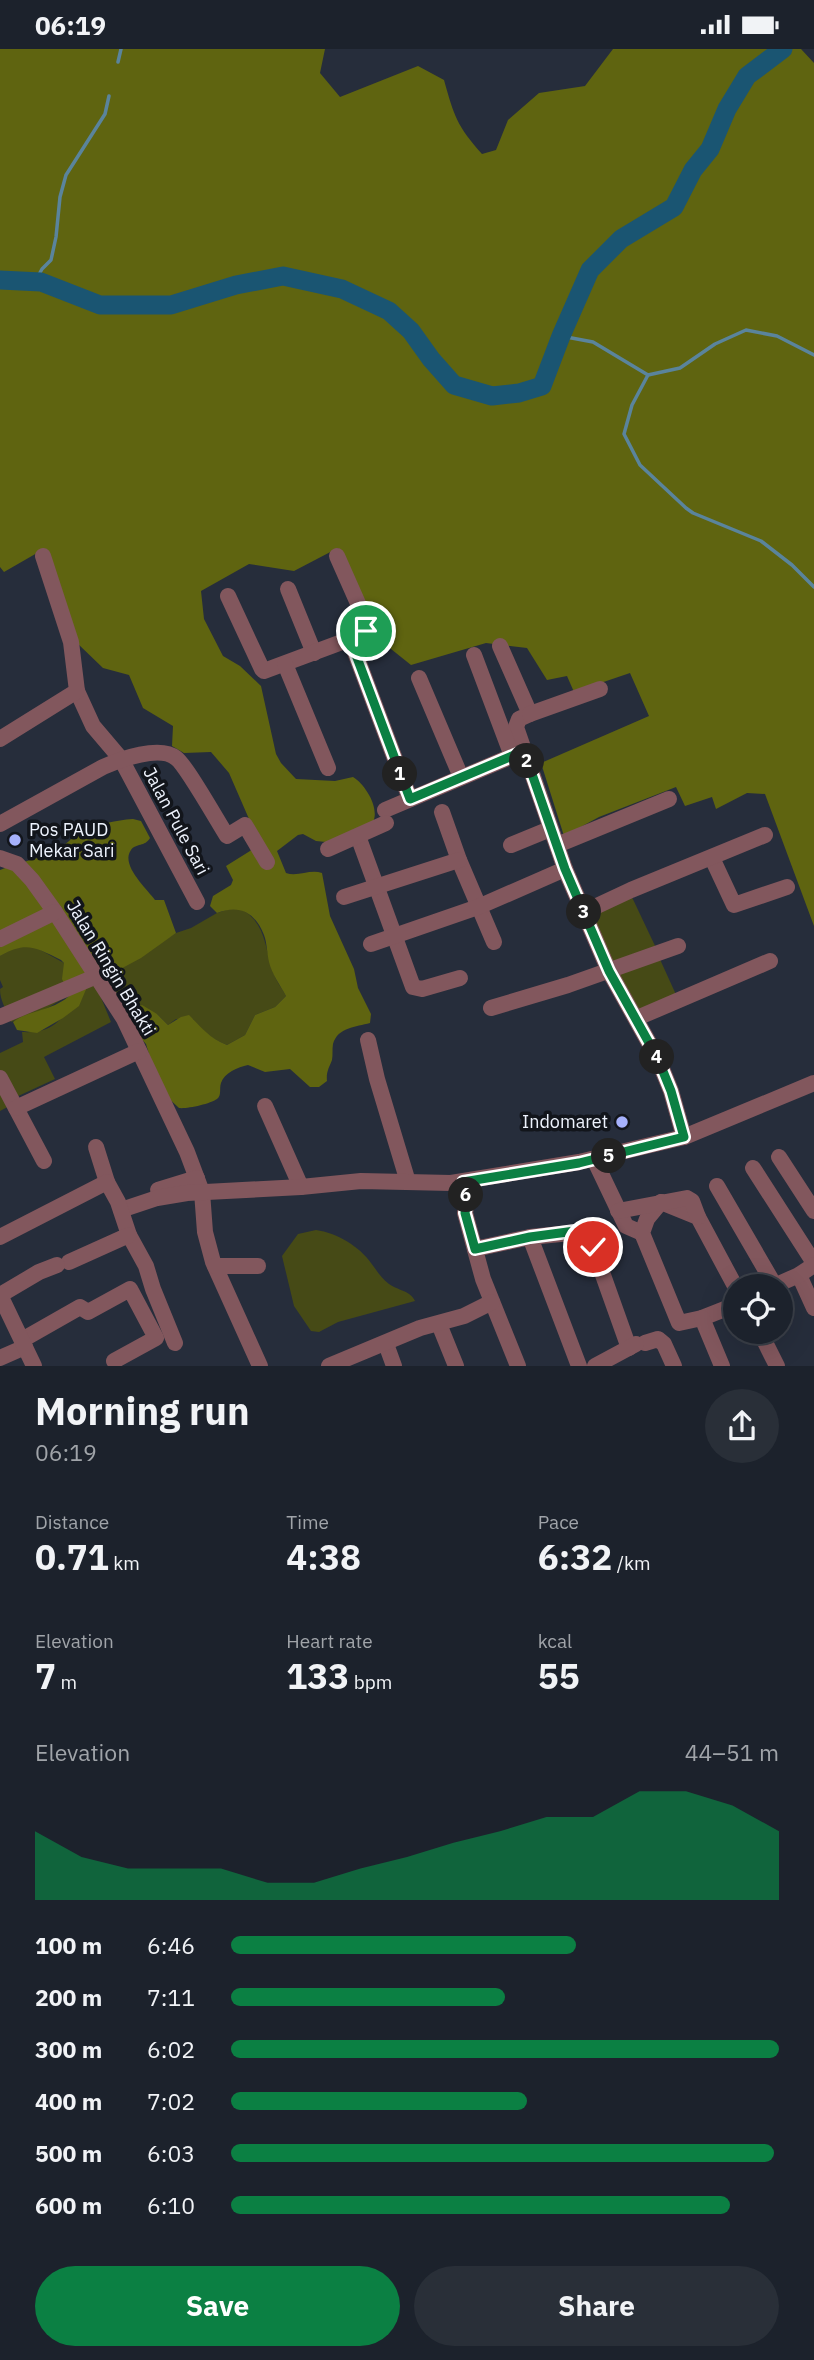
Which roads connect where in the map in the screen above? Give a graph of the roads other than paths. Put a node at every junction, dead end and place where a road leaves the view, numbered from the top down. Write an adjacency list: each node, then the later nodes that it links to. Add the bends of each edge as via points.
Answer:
1 (43, 556): 12 (street, Jalan Pule Sari, via 71,642)
2 (337, 556): 5 (street, via 368,626)
3 (288, 589): 7 (street)
4 (228, 596): 9 (street, via 262,670)
5 (350, 639): 7 (street); 19 (street)
6 (500, 646): 13 (street)
7 (314, 653): 9 (street)
8 (474, 656): 15 (street)
9 (285, 664): 17 (street)
10 (419, 678): 18 (street)
11 (600, 689): 13 (street)
12 (77, 691): 14 (street); 16 (street, Jalan Pule Sari, via 93,726)
13 (530, 713): 15 (street, via 516,722)
14 (0, 739)
15 (518, 754): 18 (street); 23 (street)
16 (121, 759): 22 (street, Jalan Pule Sari); 32 (street, Jalan Pule Sari, via 162,752 177,758 227,836 245,825); 37 (street, Jalan Pule Sari)
17 (328, 768)
18 (461, 777): 19 (street)
19 (410, 799): 25 (street)
20 (669, 799): 27 (street)
21 (442, 812): 31 (street)
22 (0, 824)
23 (550, 829): 26 (street); 27 (street)
24 (765, 835): 30 (street)
25 (358, 836): 28 (street); 35 (street)
26 (511, 845)
27 (557, 845): 33 (street)
28 (328, 849)
29 (0, 857): 39 (street, Jalan Ringin Bhakti, via 25,871)
30 (712, 858): 34 (street, via 734,905); 40 (street)
31 (459, 860): 35 (street); 38 (street)
32 (267, 862)
33 (565, 869): 38 (street); 40 (street)
34 (787, 887)
35 (377, 888): 36 (street); 41 (street)
36 (344, 897)
37 (197, 902)
38 (478, 907): 41 (street); 43 (street)
39 (55, 912): 42 (street); 48 (street, Jalan Ringin Bhakti)
40 (584, 912): 47 (street)
41 (395, 936): 44 (street); 49 (street, via 416,989)
42 (0, 939)
43 (494, 942)
44 (371, 944)
45 (678, 946): 47 (street)
46 (770, 961): 52 (street)
47 (609, 971): 50 (street); 52 (street)
48 (97, 976): 51 (street); 54 (street, Jalan Ringin Bhakti)
49 (460, 978)
50 (491, 1008)
51 (0, 1017)
52 (637, 1018): 59 (street, via 671,1091)
53 (368, 1039): 66 (street)
54 (139, 1051): 58 (street); 68 (street, Jalan Ringin Bhakti)
55 (0, 1078): 58 (street)
56 (814, 1083): 59 (street)
57 (265, 1106): 70 (street)
58 (16, 1108): 63 (street)
59 (684, 1137): 62 (street)
60 (96, 1147): 65 (street)
61 (779, 1157): 74 (street)
62 (594, 1159): 67 (street); 73 (street)
63 (44, 1161)
64 (753, 1168): 80 (street)
65 (107, 1182): 72 (street); 77 (street)
66 (408, 1182): 67 (street); 70 (street, via 361,1181)
67 (457, 1183): 79 (street, via 467,1198 465,1213)
68 (200, 1185): 70 (street); 72 (street); 81 (street, Jalan Ringin Bhakti, via 205,1232)
69 (717, 1187): 84 (street)
70 (301, 1188)
71 (661, 1202): 73 (street); 75 (street); 83 (street, via 698,1217)
72 (120, 1206): 76 (street)
73 (618, 1211): 75 (street, via 626,1226)
74 (814, 1211)
75 (642, 1233): 91 (street, via 679,1324)
76 (129, 1235): 87 (street, via 39,1272); 93 (street)
77 (0, 1237)
78 (530, 1237): 79 (street); 96 (street, via 575,1231 586,1237); 106 (street)
79 (475, 1249): 88 (street)
80 (814, 1264): 85 (street)
81 (215, 1266): 82 (street); 101 (street, Jalan Ringin Bhakti)
82 (258, 1266)
83 (729, 1274)
84 (768, 1274)
85 (799, 1275): 86 (street); 89 (street)
86 (793, 1278)
87 (0, 1295): 94 (street)
88 (492, 1303): 92 (street); 105 (street)
89 (814, 1308)
90 (723, 1310): 91 (street)
91 (702, 1318): 109 (street)
92 (439, 1324): 95 (street); 104 (street)
93 (175, 1343)
94 (23, 1344): 98 (street); 99 (street, via 80,1307 88,1312 130,1289 156,1338); 100 (street)
95 (386, 1344): 102 (street); 103 (street)
96 (637, 1344): 107 (street); 108 (street, via 661,1340)
97 (766, 1344): 110 (street)
98 (0, 1359)
99 (114, 1361)
100 (34, 1366)
101 (260, 1366)
102 (330, 1366)
103 (394, 1366)
104 (456, 1366)
105 (517, 1366)
106 (579, 1366)
107 (595, 1366)
108 (674, 1366)
109 (722, 1366)
110 (777, 1366)

